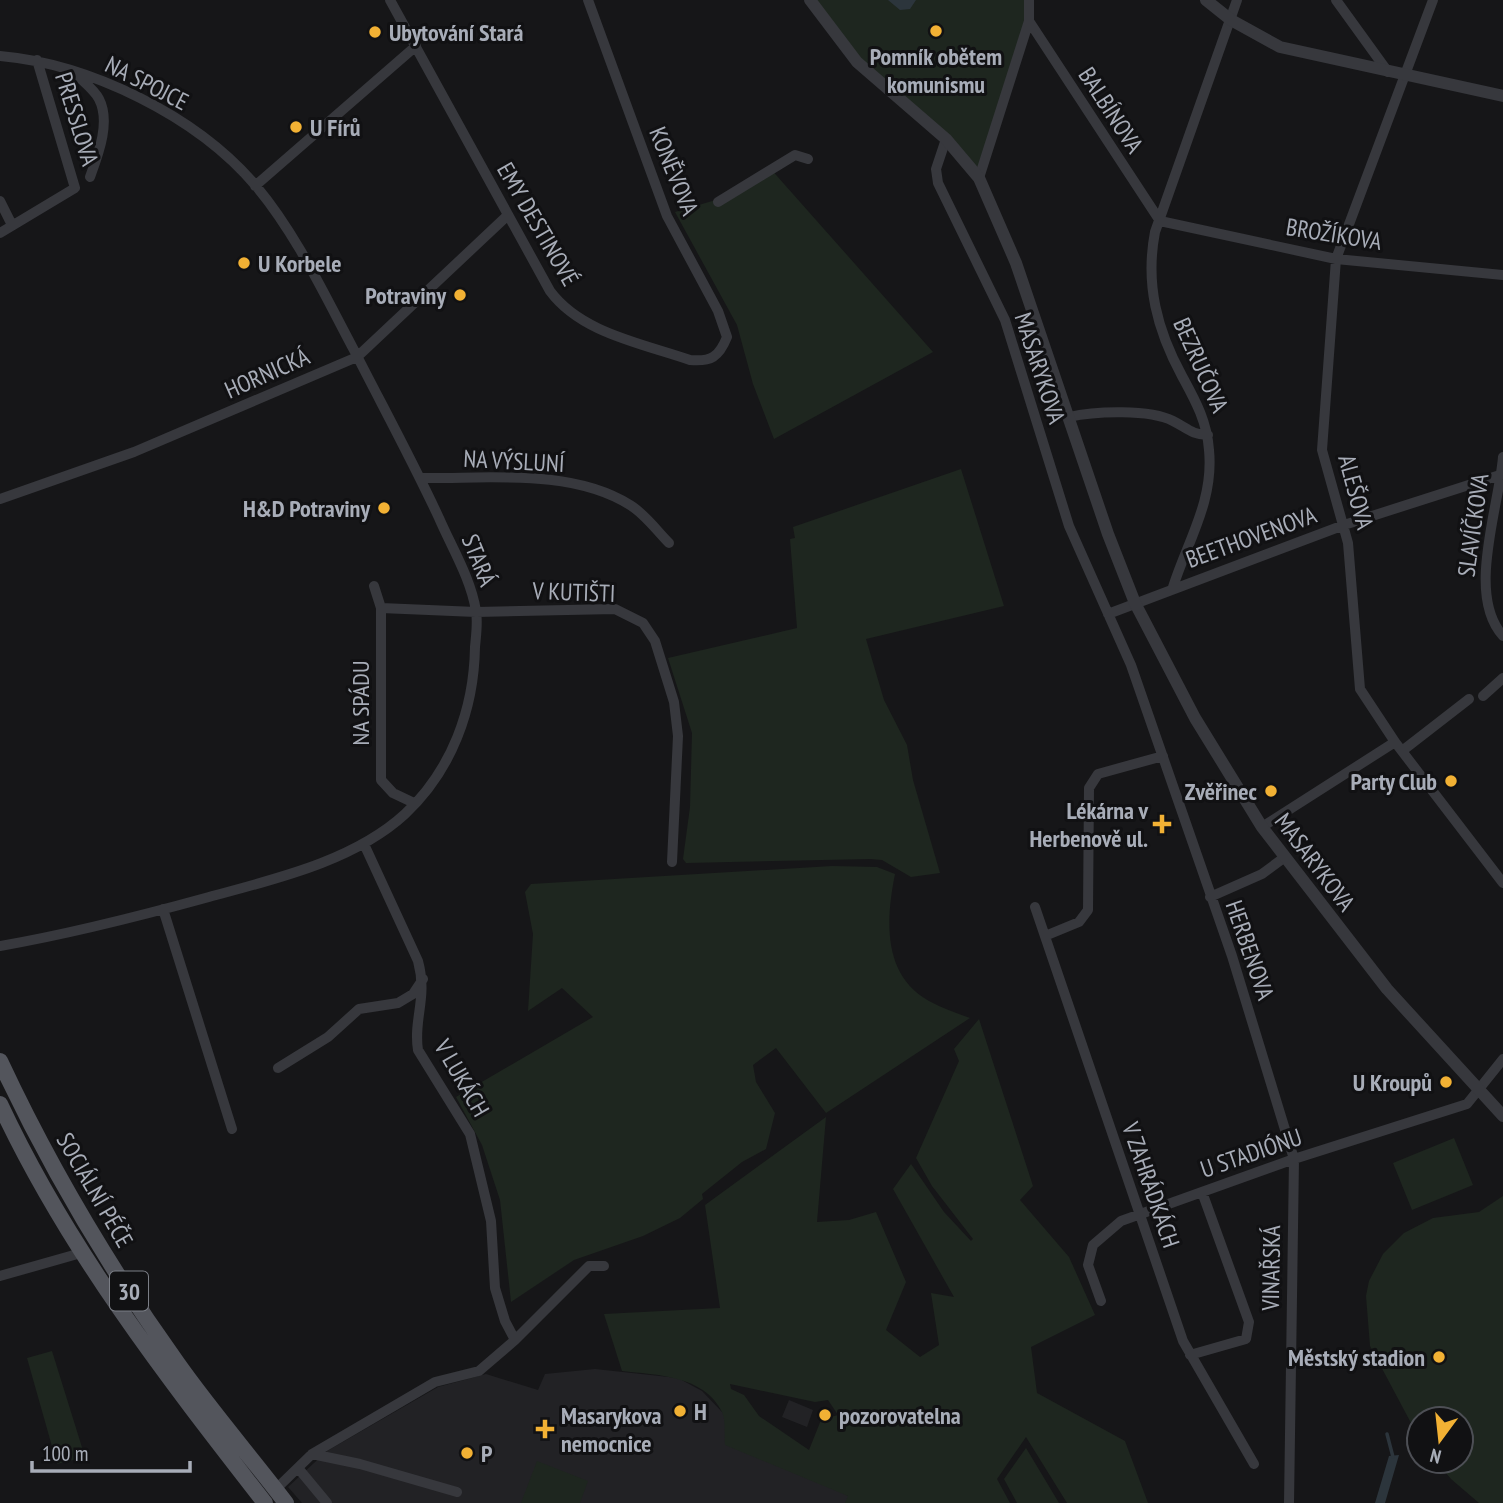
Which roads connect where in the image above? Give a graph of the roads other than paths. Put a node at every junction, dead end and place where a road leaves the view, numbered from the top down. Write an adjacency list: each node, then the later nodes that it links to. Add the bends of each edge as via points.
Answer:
1 (390, 0): 11 (street)
2 (589, 0): 31 (street, KONĚVOVA, via 667,216 718,311 727,337)
3 (810, 0): 18 (street, MASARYKOVA, via 857,62)
4 (1029, 0): 9 (street)
5 (1206, 0): 10 (street)
6 (1237, 0): 10 (street, BEZRUČOVA)
7 (1336, 0): 15 (street)
8 (1433, 0): 16 (street, ALEŠOVA)
9 (1029, 20): 21 (street); 26 (street, BALBÍNOVA)
10 (1231, 20): 15 (street, via 1280,47); 26 (street, BEZRUČOVA)
11 (416, 46): 22 (street); 25 (street, EMY DESTINOVÉ)
12 (0, 56): 13 (street, NA SPOJCE)
13 (37, 60): 14 (street, NA SPOJCE); 27 (street, PRESSLOVA, via 75,188)
14 (73, 71): 20 (street, PRESSLOVA, via 98,98 103,113 101,146); 22 (street, NA SPOJCE, via 110,83 177,120)
15 (1388, 72): 16 (street)
16 (1404, 76): 17 (street); 29 (street, ALEŠOVA)
17 (1503, 96)
18 (946, 139): 21 (street, MASARYKOVA); 46 (street, MASARYKOVA, via 936,169 938,183 1005,320 1069,526)
19 (808, 159): 24 (street, via 795,155)
20 (90, 177)
21 (979, 178): 33 (street, MASARYKOVA, via 1016,263)
22 (256, 186): 32 (street, STARÁ, via 310,266)
23 (0, 201): 27 (street)
24 (718, 202)
25 (508, 215): 31 (street, EMY DESTINOVÉ, via 550,291 563,309 581,322 690,360 707,362); 32 (street, HORNICKÁ)
26 (1160, 221): 29 (street, BROŽÍKOVA); 34 (street, BEZRUČOVA, via 1150,256 1157,321 1199,405)
27 (12, 225): 28 (street, PRESSLOVA)
28 (0, 233)
29 (1336, 259): 30 (street, BROŽÍKOVA); 39 (street, ALEŠOVA, via 1322,450)
30 (1503, 275)
31 (720, 353)
32 (357, 357): 37 (street, STARÁ); 38 (street, HORNICKÁ, via 134,452)
33 (1069, 417): 34 (street, via 1152,414 1195,435); 43 (street, MASARYKOVA)
34 (1208, 435): 42 (street, BEZRUČOVA, via 1207,499)
35 (1503, 457): 36 (street, SLAVÍČKOVA)
36 (1502, 474): 39 (street, BEETHOVENOVA); 47 (street, SLAVÍČKOVA, via 1485,583 1487,608)
37 (421, 478): 40 (street, NA VÝSLUNÍ, via 548,480 577,485 631,505); 45 (street, STARÁ, via 464,570)
38 (0, 499)
39 (1344, 525): 42 (street, BEETHOVENOVA); 51 (street, ALEŠOVA, via 1360,689)
40 (669, 543)
41 (374, 586): 44 (street, NA SPÁDU)
42 (1173, 587): 43 (street, BEETHOVENOVA)
43 (1135, 603): 46 (street); 55 (street, MASARYKOVA, via 1195,718)
44 (381, 608): 45 (street, V KUTIŠTI); 54 (street, NA SPÁDU, via 381,780 393,793)
45 (476, 612): 54 (street, STARÁ, via 475,674 463,728 440,773); 58 (street, V KUTIŠTI, via 615,610 643,623 656,641 674,702 678,736)
46 (1108, 614): 53 (street, MASARYKOVA)
47 (1503, 636)
48 (1503, 678): 49 (street)
49 (1483, 696)
50 (1469, 699): 52 (street)
51 (1395, 742): 52 (street, ALEŠOVA); 55 (street)
52 (1402, 751): 59 (street, ALEŠOVA)
53 (1163, 756): 60 (street, HERBENOVA); 63 (street, via 1098,774 1092,780 1088,788 1088,910 1080,922)
54 (414, 803): 56 (street, STARÁ)
55 (1262, 827): 57 (street, MASARYKOVA)
56 (363, 844): 62 (street, STARÁ, via 252,885); 65 (street, V LUKÁCH)
57 (1285, 858): 60 (street, via 1262,874); 69 (street, MASARYKOVA, via 1387,989)
58 (672, 862)
59 (1503, 883)
60 (1210, 897): 73 (street, HERBENOVA)
61 (1035, 907): 63 (street, V ZAHRÁDKÁCH)
62 (163, 909): 64 (street, STARÁ); 72 (street)
63 (1045, 936): 75 (street, V ZAHRÁDKÁCH)
64 (0, 946)
65 (423, 979): 68 (street, via 398,1003 359,1009 328,1037); 80 (street, V LUKÁCH, via 418,1050 470,1134 491,1221 495,1288)
66 (1503, 1059): 69 (street)
67 (0, 1061): 86 (main road, SOCIÁLNÍ PÉČE / 30, via 100,1249 179,1365)
68 (278, 1068)
69 (1481, 1088): 71 (street, MASARYKOVA); 73 (street, U STADIÓNU, via 1467,1104)
70 (0, 1104): 76 (main road, SOCIÁLNÍ PÉČE / 30)
71 (1503, 1116)
72 (232, 1129)
73 (1294, 1159): 74 (street, U STADIÓNU); 92 (street, VINAŘSKÁ)
74 (1202, 1192): 75 (street, U STADIÓNU); 81 (street, via 1249,1322 1245,1339)
75 (1139, 1215): 79 (street, U STADIÓNU, via 1121,1221 1093,1245 1088,1265); 81 (street, V ZAHRÁDKÁCH)
76 (81, 1253): 78 (street); 85 (main road, SOCIÁLNÍ PÉČE / 30)
77 (604, 1266): 80 (street, via 589,1266)
78 (0, 1276)
79 (1101, 1301)
80 (515, 1340): 82 (street, via 479,1371 435,1382)
81 (1190, 1355): 83 (street, V ZAHRÁDKÁCH)
82 (312, 1454): 84 (street); 87 (street)
83 (1254, 1464)
84 (298, 1468): 86 (street); 91 (street)
85 (244, 1477): 88 (street); 89 (main road, SOCIÁLNÍ PÉČE / 30)
86 (276, 1489): 90 (main road, SOCIÁLNÍ PÉČE / 30)
87 (457, 1492)
88 (255, 1503)
89 (265, 1503)
90 (286, 1503)
91 (327, 1503)
92 (1289, 1503)

